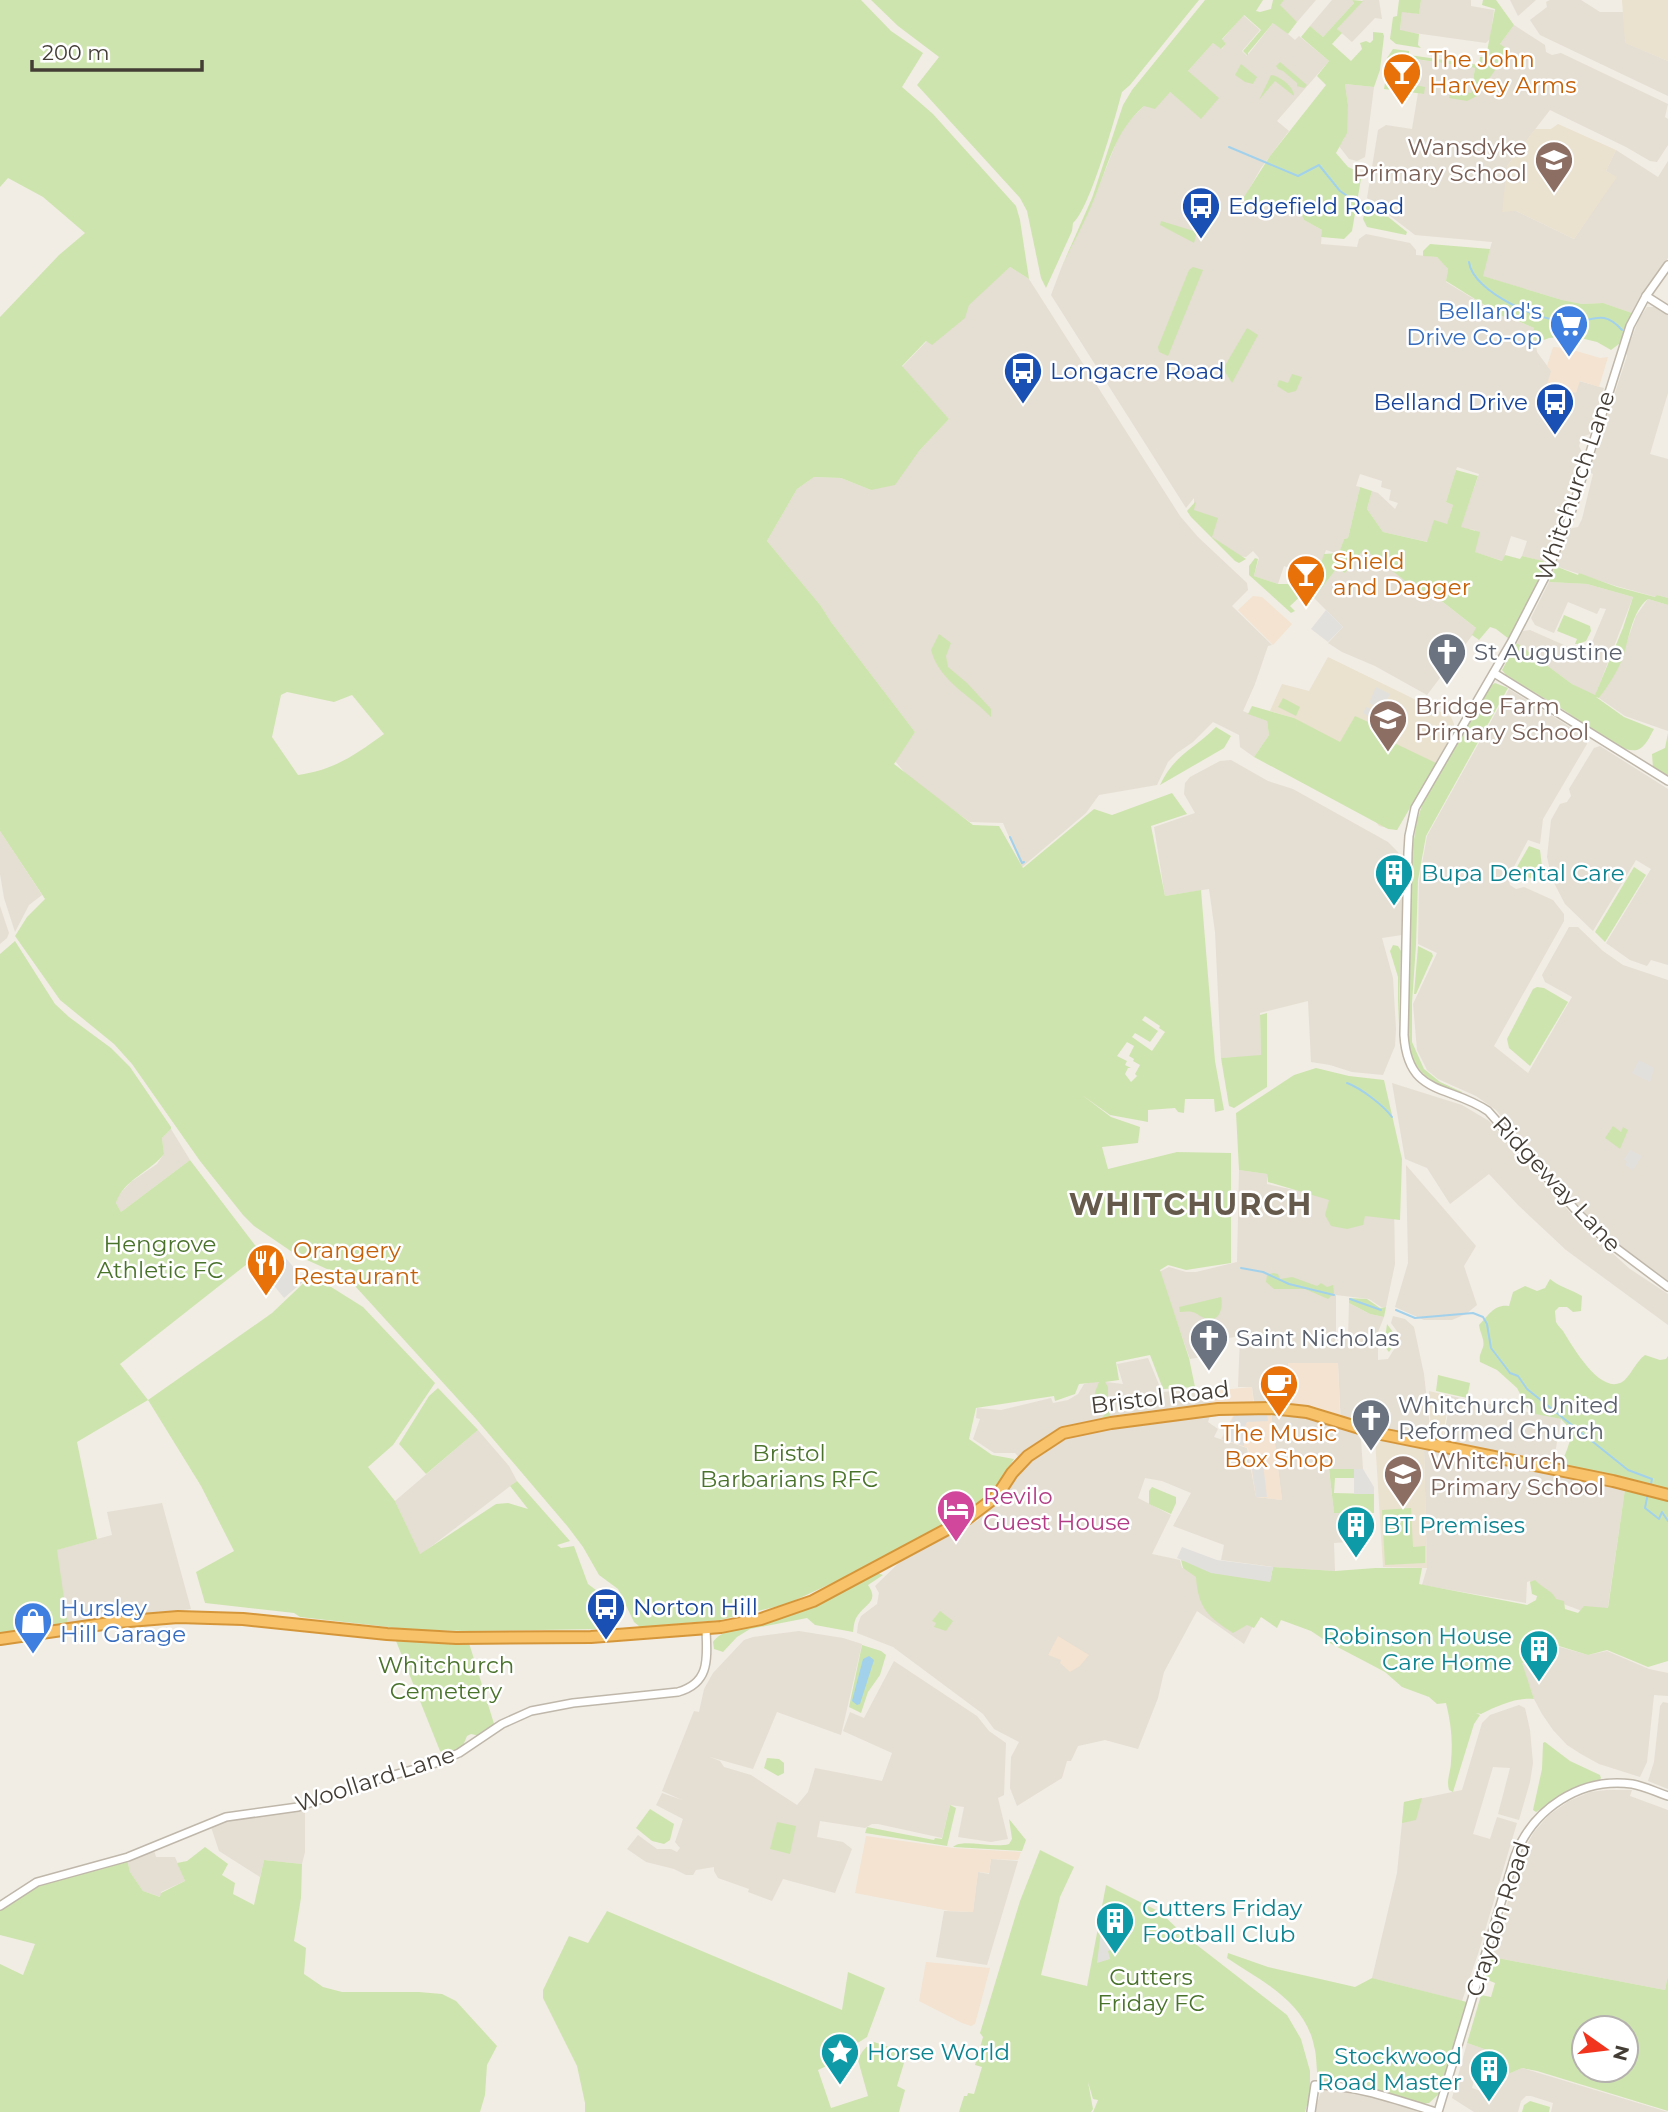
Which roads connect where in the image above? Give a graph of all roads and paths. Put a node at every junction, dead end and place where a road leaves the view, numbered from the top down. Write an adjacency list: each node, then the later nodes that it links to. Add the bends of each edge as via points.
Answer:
1 (1668, 265): 2 (street, Whitchurch Lane)
2 (1646, 296): 3 (street); 4 (street, Whitchurch Lane, via 1625,339 1551,565)
3 (1668, 310)
4 (1494, 673): 5 (street); 6 (street, Whitchurch Lane, via 1422,795 1411,822 1404,1035)
5 (1668, 781)
6 (1409, 1064): 7 (street, Ridgeway Lane, via 1432,1087 1488,1111 1580,1215)
7 (1668, 1287)
8 (1668, 1495): 9 (highway, Bristol Road, via 1376,1433 1307,1412 1258,1408 1195,1412 1074,1430 1045,1443 1024,1460 1000,1493 976,1514 826,1595 768,1617)
9 (706, 1629): 10 (highway, Bristol Road, via 591,1637 456,1638 178,1617); 12 (street, Woollard Lane, via 705,1665 691,1688 531,1711 436,1763 298,1807 226,1817 128,1857 37,1882)
10 (0, 1639)
11 (1668, 1796): 14 (street, Craydon Road, via 1642,1787 1597,1785 1548,1808 1522,1837)
12 (0, 1906)
13 (1311, 2112): 14 (street, via 1315,2085 1346,2086)
14 (1437, 2112)

